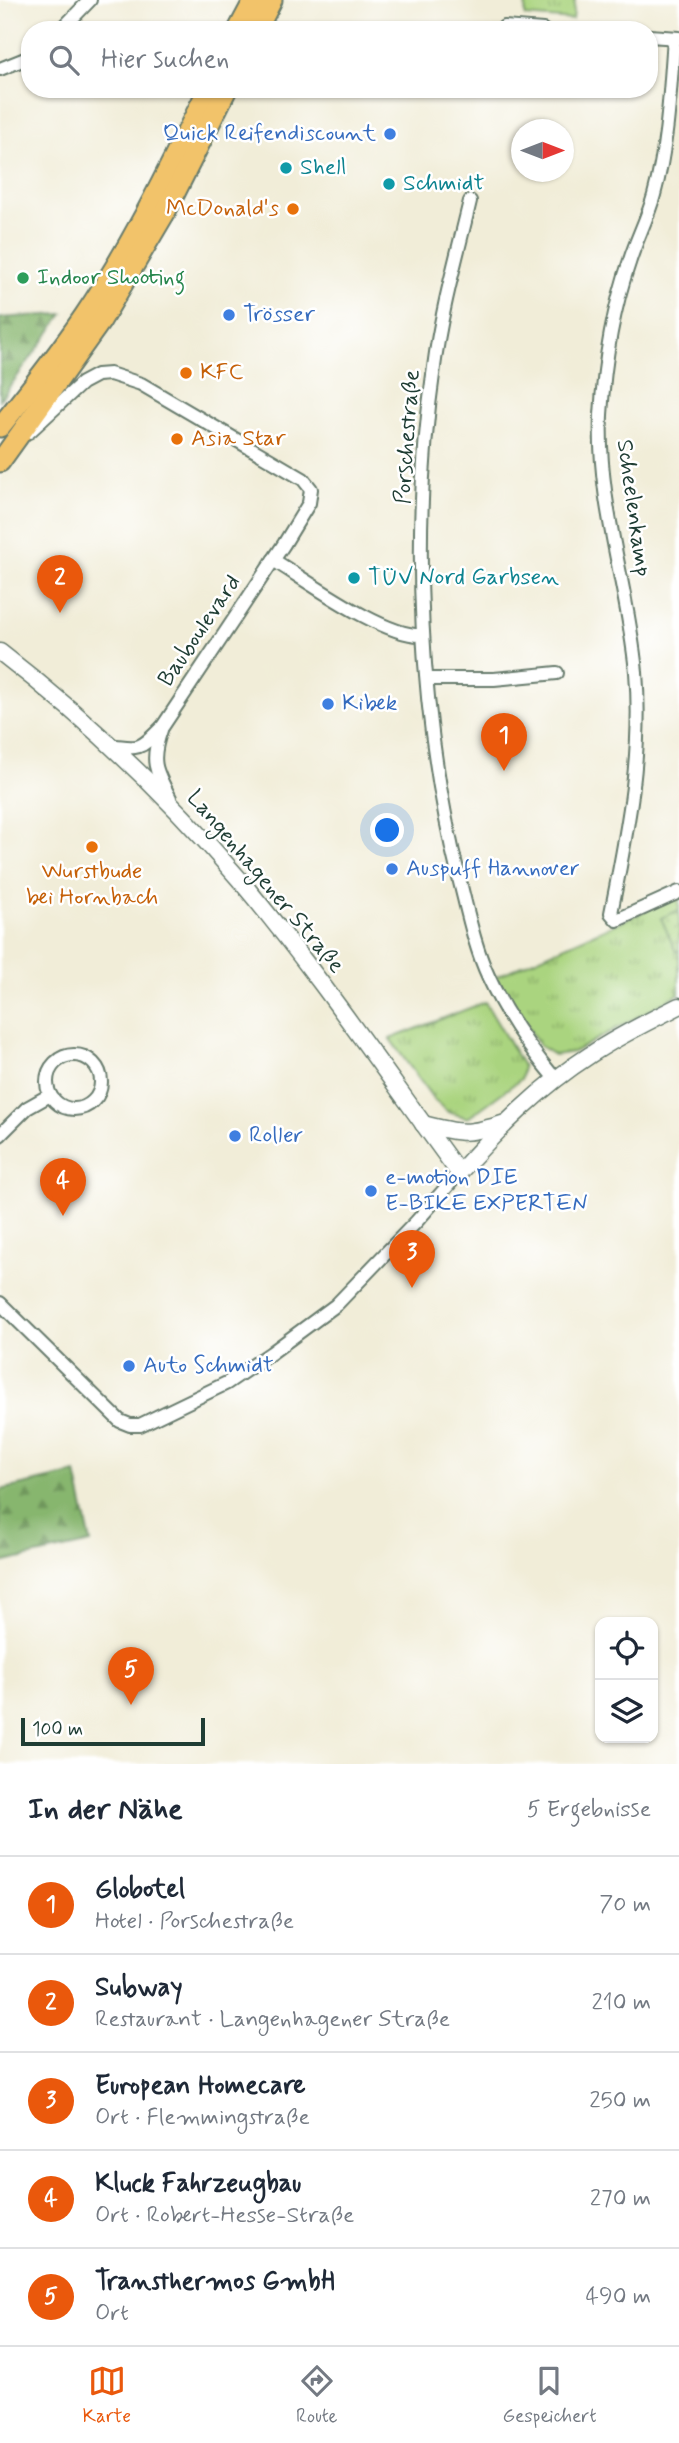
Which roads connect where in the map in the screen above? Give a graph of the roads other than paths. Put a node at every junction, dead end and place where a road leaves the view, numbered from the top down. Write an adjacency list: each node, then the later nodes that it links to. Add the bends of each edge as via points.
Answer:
1 (90, 0): 4 (street)
2 (254, 0): 5 (main road)
3 (272, 0): 6 (main road)
4 (70, 21)
5 (244, 21)
6 (262, 21)
7 (658, 37): 8 (street)
8 (676, 38): 24 (street, Scheelenkamp, via 666,136 654,195 630,260 611,334 601,435 638,702 633,800 611,913 617,920)
9 (21, 61): 10 (street)
10 (0, 69)
11 (204, 98): 14 (main road, via 150,206 85,314)
12 (222, 98): 15 (main road, via 165,213 101,321)
13 (470, 201): 17 (street, Porschestraße, via 439,334 429,408)
14 (0, 428)
15 (4, 458): 16 (street, Bauboulevard, via 82,383 110,374 141,384 303,479 310,489 309,503)
16 (273, 560): 17 (street, via 378,624); 21 (street, Bauboulevard)
17 (423, 635): 20 (street, Porschestraße)
18 (0, 652): 22 (street, Langenhagener Straße)
19 (556, 673): 20 (street)
20 (428, 679): 26 (street, Porschestraße, via 439,783 474,937 509,1016)
21 (163, 726): 22 (street, Bauboulevard, via 134,749); 23 (street, Bauboulevard, via 154,764)
22 (109, 745): 23 (street, Langenhagener Straße)
23 (177, 811): 29 (street, Langenhagener Straße, via 294,948)
24 (679, 892)
25 (679, 1006): 26 (street, via 589,1055)
26 (556, 1080): 28 (street)
27 (50, 1096): 27 (street, via 73,1110 92,1102 101,1086 96,1066 79,1056 66,1056 55,1063 47,1077); 30 (street, via 27,1108)
28 (507, 1122): 29 (street, via 470,1133); 31 (street)
29 (423, 1124): 31 (street, Langenhagener Straße)
30 (0, 1135)
31 (459, 1173): 32 (street, via 335,1305 226,1382 140,1425 120,1421)
32 (0, 1303)

